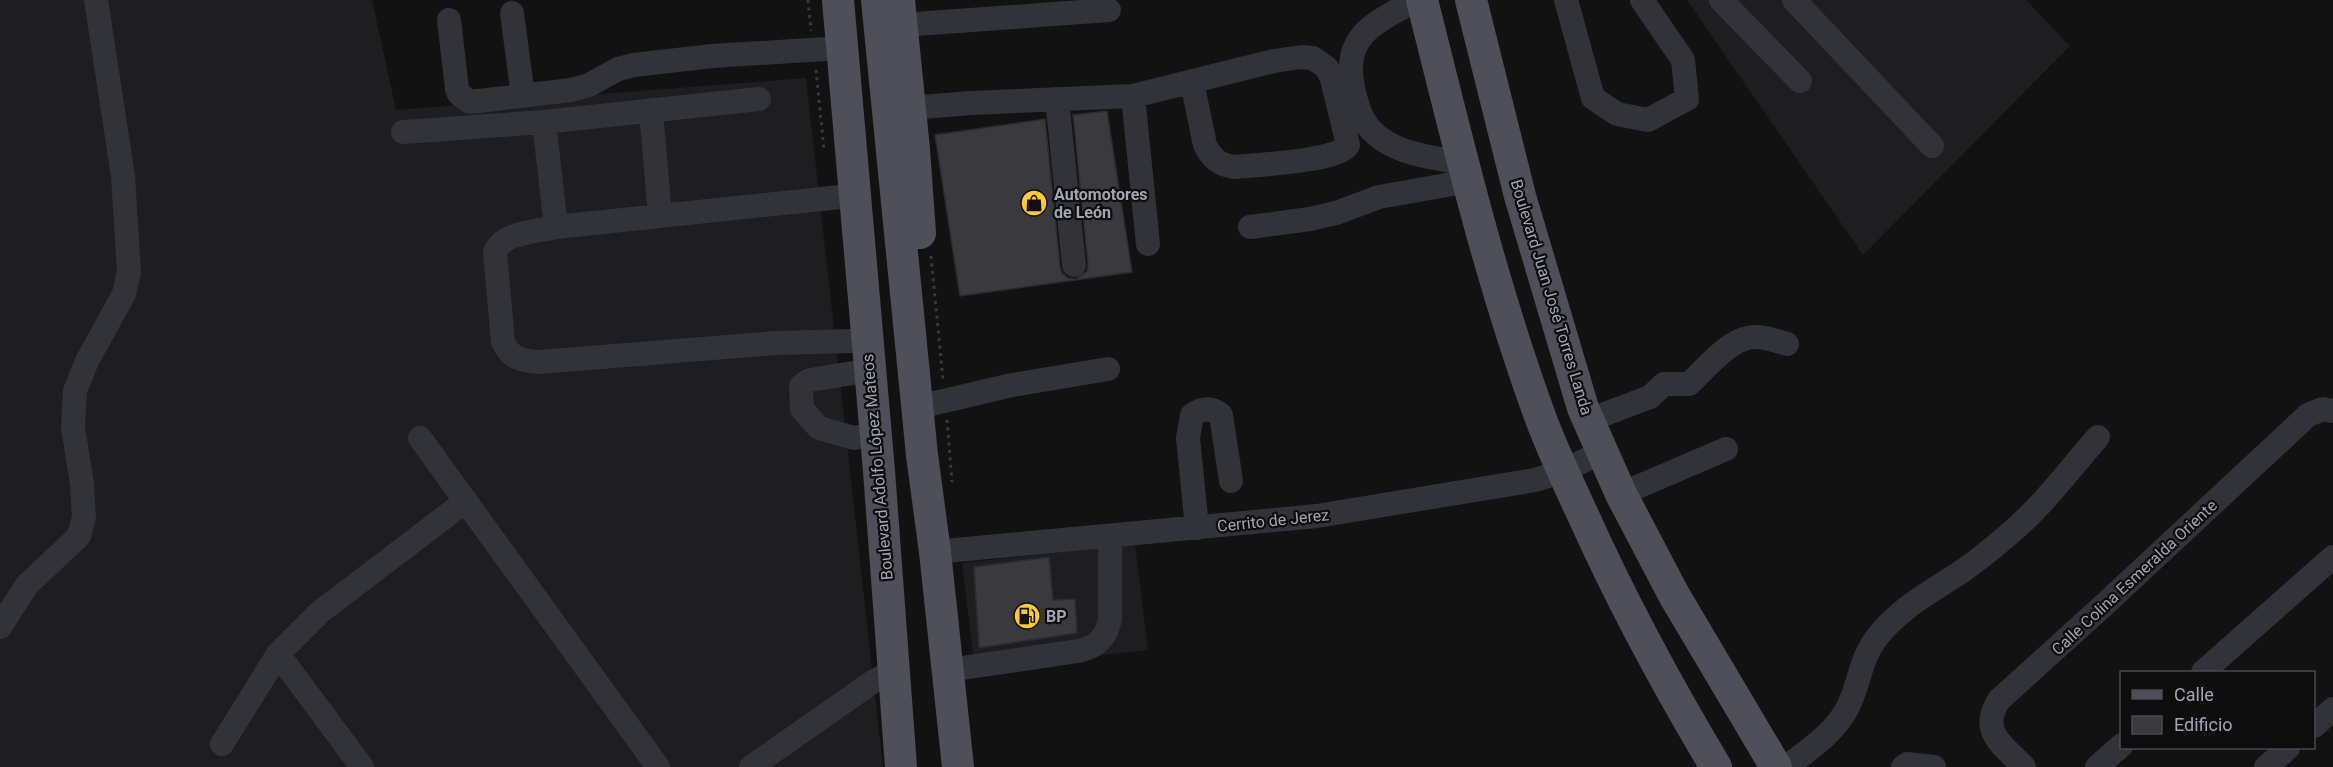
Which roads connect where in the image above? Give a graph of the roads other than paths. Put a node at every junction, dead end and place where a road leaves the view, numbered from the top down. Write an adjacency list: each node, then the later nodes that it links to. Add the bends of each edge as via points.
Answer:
1 (96, 0): 60 (street, via 123,176 129,272 124,294 75,391 73,427 84,517 79,536 27,585)
2 (820, 0): 18 (main road)
3 (838, 0): 31 (main road)
4 (850, 0): 31 (street)
5 (867, 0): 31 (street)
6 (877, 0): 31 (main road)
7 (1416, 0): 30 (street, via 1384,17 1356,45 1350,60 1357,104 1368,128 1389,144)
8 (1422, 0): 30 (main road)
9 (1471, 0): 44 (main road, Boulevard Juan José Torres Landa, via 1520,196)
10 (1566, 0): 11 (street, via 1593,98 1617,114 1648,120 1687,99 1683,60)
11 (1641, 0)
12 (1721, 0): 19 (street)
13 (1794, 0): 29 (street)
14 (1109, 10): 15 (street)
15 (900, 12): 25 (main road)
16 (512, 13): 21 (street)
17 (449, 21): 21 (street, via 459,94 470,102)
18 (825, 49): 21 (street, via 634,65 589,85); 32 (main road)
19 (1800, 81)
20 (1192, 82): 20 (street, via 1274,61 1313,58 1327,68 1332,80 1348,145 1342,152 1326,157 1224,166 1210,155 1205,145); 22 (street)
21 (523, 96)
22 (1132, 96): 24 (street); 36 (street)
23 (759, 99): 26 (street)
24 (1057, 99): 25 (street); 37 (street)
25 (910, 108): 42 (main road)
26 (651, 111): 27 (street); 33 (street)
27 (544, 122): 28 (street); 35 (street)
28 (403, 132)
29 (1932, 146)
30 (1466, 172): 34 (street, via 1336,213); 52 (main road, via 1515,345)
31 (874, 174): 50 (main road); 51 (main road, Boulevard Adolfo López Mateos); 74 (street, via 930,616)
32 (840, 197): 33 (street); 38 (main road)
33 (660, 216): 35 (street)
34 (1250, 227)
35 (556, 228): 38 (street, via 504,239 495,252 503,342 508,352 524,361)
36 (1148, 244)
37 (1074, 265)
38 (855, 341): 41 (main road)
39 (1787, 344): 44 (street, via 1761,337 1744,339 1721,353 1689,384 1664,384 1650,397)
40 (1108, 369): 42 (street, via 1012,385)
41 (858, 372): 45 (main road); 45 (street, via 810,380 801,386 802,409 819,428 854,438)
42 (938, 403): 50 (main road)
43 (2333, 411): 81 (street, Calle Colina Esmeralda Oriente, via 2308,415 1999,700 1990,714 1990,725)
44 (1589, 420): 49 (main road, Boulevard Juan José Torres Landa)
45 (868, 435): 51 (main road)
46 (2098, 437): 78 (street, via 2010,534 1885,628 1864,656 1849,705 1840,720)
47 (420, 438): 55 (street)
48 (1726, 449): 54 (street)
49 (1602, 452): 52 (street, Cerrito de Jerez); 54 (main road, Boulevard Juan José Torres Landa)
50 (922, 454): 58 (main road)
51 (879, 471): 63 (main road, Boulevard Adolfo López Mateos)
52 (1563, 471): 56 (street, Cerrito de Jerez, via 1465,493 1317,516); 76 (main road, via 1636,627)
53 (1231, 481): 56 (street, via 1221,415 1208,409 1198,410 1192,415 1188,438)
54 (1621, 494): 77 (main road, Boulevard Juan José Torres Landa, via 1674,595)
55 (466, 501): 61 (street, via 320,612); 71 (street)
56 (1197, 528): 57 (street, Cerrito de Jerez)
57 (1110, 536): 58 (street, Cerrito de Jerez); 62 (street, via 1110,619 1101,641 1089,648)
58 (935, 552): 62 (main road)
59 (2333, 558): 64 (street)
60 (0, 627)
61 (278, 654): 67 (street); 70 (street)
62 (948, 670): 75 (main road)
63 (893, 671): 72 (street); 73 (main road, Boulevard Adolfo López Mateos)
64 (2204, 671)
65 (2333, 709): 66 (street)
66 (2315, 724)
67 (222, 744)
68 (2120, 746): 82 (street)
69 (2286, 749): 83 (street)
70 (362, 767)
71 (658, 767)
72 (751, 767)
73 (901, 767)
74 (945, 767)
75 (958, 767)
76 (1716, 767)
77 (1776, 767)
78 (1786, 767)
79 (1904, 767): 80 (street)
80 (1934, 767)
81 (2024, 767)
82 (2097, 767)
83 (2265, 767)

